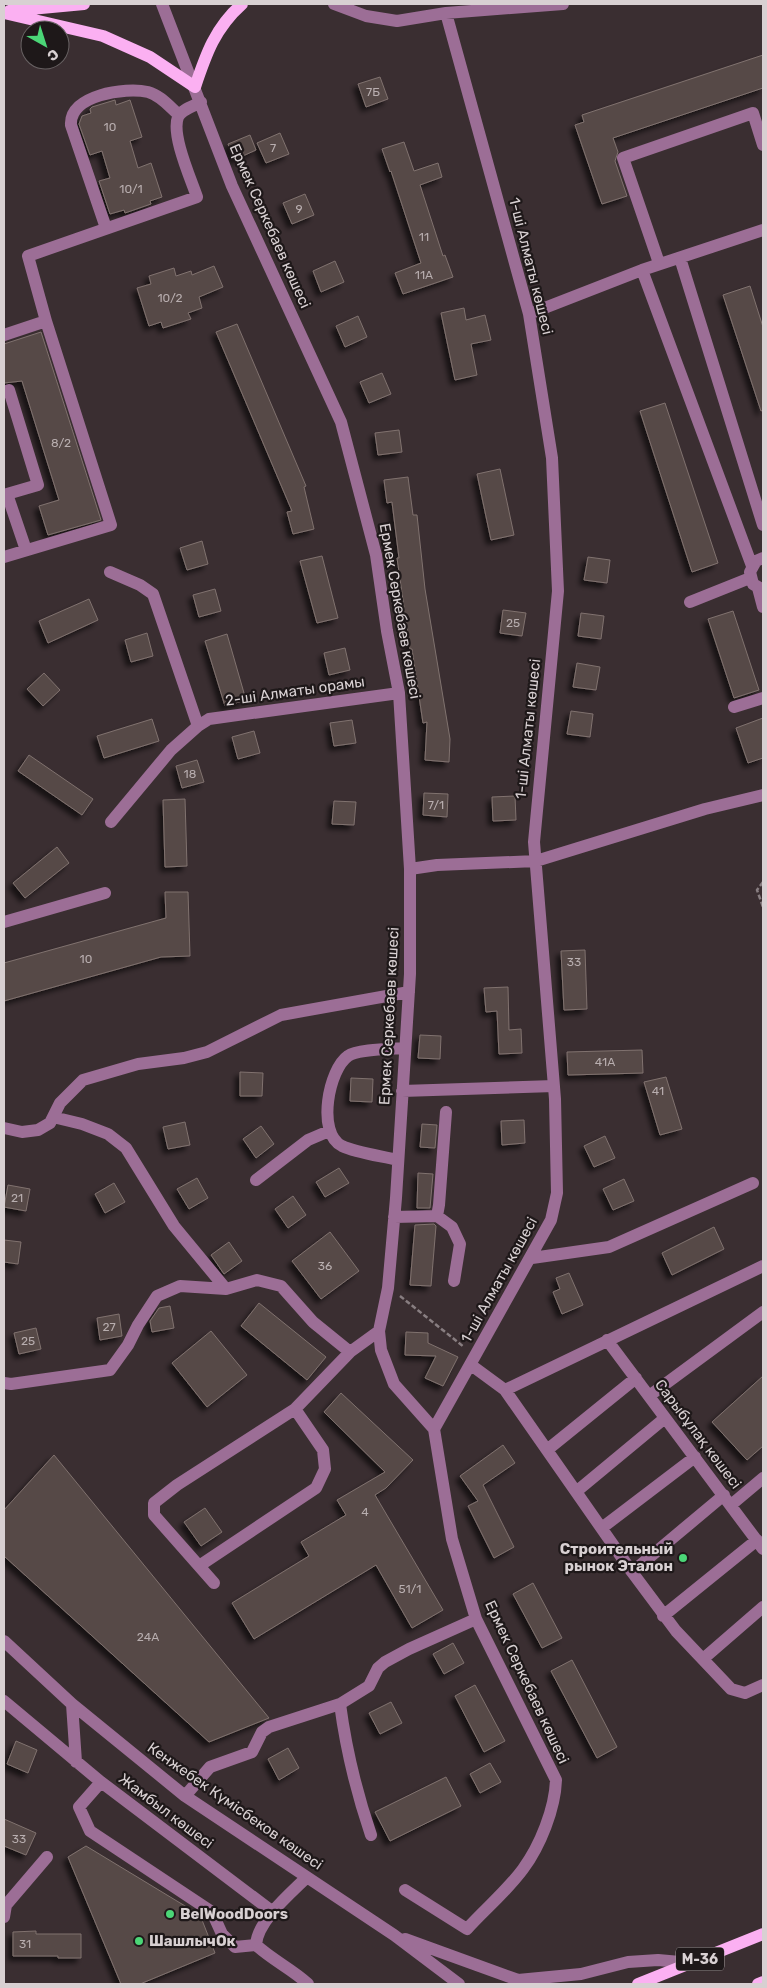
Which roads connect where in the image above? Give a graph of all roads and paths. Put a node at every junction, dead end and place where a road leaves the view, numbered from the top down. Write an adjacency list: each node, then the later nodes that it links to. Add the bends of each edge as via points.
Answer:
1 (84, 4): 6 (main road)
2 (162, 4): 8 (street, Ермек Серкебаев көшесі)
3 (242, 4): 8 (main road, via 228,16 209,46)
4 (334, 4): 7 (street, via 366,16 396,20)
5 (563, 4): 7 (street)
6 (4, 12): 8 (main road, via 103,36 150,57)
7 (446, 12): 17 (street, 1-ші Алматы көшесі)
8 (195, 87): 9 (street, Ермек Серкебаев көшесі)
9 (201, 102): 10 (street); 29 (street, Ермек Серкебаев көшесі, via 232,186 341,422 376,556)
10 (179, 115): 12 (street, via 178,134 197,197); 12 (street, via 149,92 133,90 93,97 74,110 71,125)
11 (763, 144): 15 (street, via 753,113 623,158)
12 (106, 228): 18 (street, via 28,256)
13 (763, 230): 14 (street)
14 (680, 258): 15 (street); 21 (street)
15 (659, 263): 16 (street)
16 (642, 270): 17 (street); 26 (street)
17 (529, 314): 35 (street, 1-ші Алматы көшесі, via 552,458 558,591 534,842)
18 (46, 322): 19 (street); 22 (street, via 111,525)
19 (4, 335)
20 (4, 392): 22 (street, via 9,390 38,485 7,494)
21 (763, 525)
22 (26, 550): 23 (street)
23 (4, 557)
24 (763, 558): 26 (street)
25 (110, 572): 32 (street, via 152,594)
26 (756, 581): 27 (street); 28 (street)
27 (690, 602)
28 (763, 608)
29 (399, 693): 32 (street, 2-ші Алматы орамы, via 209,719); 36 (street, Ермек Серкебаев көшесі)
30 (763, 698): 31 (street)
31 (734, 708)
32 (198, 726): 34 (street, 2-ші Алматы орамы, via 171,750)
33 (763, 795): 35 (street)
34 (111, 822)
35 (536, 861): 36 (street); 43 (street, 1-ші Алматы көшесі)
36 (410, 869): 41 (street, Ермек Серкебаев көшесі)
37 (763, 882): 39 (path, via 757,890)
38 (105, 893): 40 (street)
39 (763, 907)
40 (4, 922)
41 (409, 992): 42 (street, Ермек Серкебаев көшесі); 46 (street, via 281,1015 207,1052 138,1064 83,1080 60,1103)
42 (405, 1048): 44 (street, Ермек Серкебаев көшесі); 48 (street, via 350,1054 339,1063 326,1110)
43 (554, 1086): 44 (street); 54 (street, 1-ші Алматы көшесі, via 557,1193 552,1220)
44 (402, 1091): 49 (street, Ермек Серкебаев көшесі)
45 (446, 1112): 52 (street)
46 (53, 1117): 47 (street, via 50,1123 38,1130 22,1132); 58 (street, via 108,1134 126,1148 174,1226)
47 (4, 1128)
48 (330, 1131): 49 (street, via 341,1145); 50 (street, via 308,1140)
49 (398, 1160): 53 (street, Ермек Серкебаев көшесі)
50 (256, 1180)
51 (753, 1183): 54 (street, via 609,1247)
52 (437, 1216): 53 (street); 56 (street, via 452,1228 460,1244)
53 (394, 1217): 57 (street, Ермек Серкебаев көшесі)
54 (532, 1258): 63 (street, 1-ші Алматы көшесі)
55 (763, 1266): 61 (street)
56 (454, 1281)
57 (388, 1288): 60 (street, Ермек Серкебаев көшесі); 63 (path, via 436,1323)
58 (226, 1289): 62 (street, via 257,1280 280,1286 313,1322); 65 (street, via 180,1286 157,1296 110,1370)
59 (763, 1312): 67 (street)
60 (379, 1331): 62 (street); 70 (street, Ермек Серкебаев көшесі, via 381,1350 394,1384)
61 (607, 1340): 64 (street, Сарыбұлақ көшесі); 66 (street)
62 (350, 1352): 68 (street)
63 (473, 1361): 66 (street); 70 (street, 1-ші Алматы көшесі)
64 (636, 1378): 67 (street, Сарыбұлақ көшесі); 71 (street)
65 (4, 1383)
66 (505, 1390): 71 (street)
67 (650, 1396): 69 (street, Сарыбұлақ көшесі)
68 (295, 1409): 78 (street, via 323,1450 325,1469 316,1488); 78 (street, via 177,1485 154,1504 154,1515)
69 (666, 1418): 72 (street, Сарыбұлақ көшесі); 74 (street)
70 (434, 1429): 83 (street, Ермек Серкебаев көшесі, via 452,1539)
71 (547, 1450): 74 (street)
72 (695, 1457): 75 (street, Сарыбұлақ көшесі); 76 (street)
73 (763, 1478): 75 (street)
74 (577, 1491): 76 (street)
75 (727, 1500): 77 (street, Сарыбұлақ көшесі); 79 (street)
76 (602, 1528): 79 (street)
77 (760, 1544): 82 (street)
78 (199, 1566): 80 (street)
79 (632, 1572): 82 (street)
80 (214, 1583)
81 (763, 1607): 85 (street)
82 (664, 1616): 85 (street)
83 (476, 1618): 89 (street, via 385,1662 369,1686); 96 (street, Ермек Серкебаев көшесі, via 556,1780 556,1796 550,1816 523,1869 467,1929)
84 (4, 1641): 88 (street, Кенжебек Күмісбеков көшесі)
85 (703, 1659): 86 (street, via 731,1689 739,1693 752,1692)
86 (763, 1685)
87 (4, 1701): 90 (street, Жамбыл көшесі)
88 (72, 1704): 90 (street); 92 (street, Кенжебек Күмісбеков көшесі)
89 (340, 1704): 92 (street, via 269,1727 262,1732 252,1752 210,1766); 93 (street, via 357,1794)
90 (76, 1762): 91 (street, Жамбыл көшесі)
91 (101, 1782): 97 (street, Жамбыл көшесі); 101 (street, via 79,1807 90,1831 212,1912 222,1934 236,1947)
92 (185, 1796): 95 (street, Кенжебек Күмісбеков көшесі)
93 (371, 1835)
94 (47, 1857): 98 (street, via 6,1905)
95 (308, 1877): 97 (street); 100 (street, Кенжебек Күмісбеков көшесі)
96 (405, 1890)
97 (273, 1912): 101 (street, via 256,1936)
98 (4, 1917)
99 (763, 1934): 102 (main road, M-36)
100 (394, 1935): 102 (street, via 518,1980 582,1974 628,1962); 105 (street, Кенжебек Күмісбеков көшесі)
101 (256, 1945): 104 (street)
102 (691, 1963): 106 (main road, M-36)
103 (763, 1982): 107 (main road)
104 (308, 1984)
105 (459, 1984)
106 (638, 1984)
107 (758, 1984)

